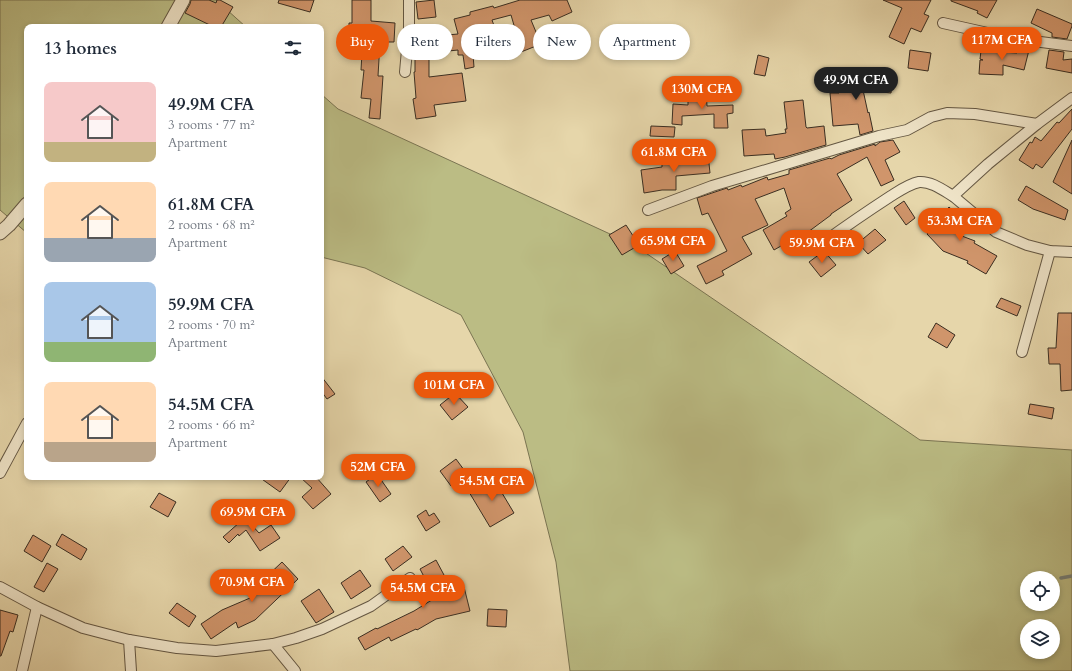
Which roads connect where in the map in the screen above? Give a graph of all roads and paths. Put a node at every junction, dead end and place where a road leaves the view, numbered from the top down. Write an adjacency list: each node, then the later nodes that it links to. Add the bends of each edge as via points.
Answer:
1 (183, 0): 3 (street)
2 (409, 0): 6 (street)
3 (170, 24)
4 (943, 24): 5 (street, via 1010,38)
5 (1072, 46)
6 (405, 72)
7 (1072, 98): 8 (street)
8 (1037, 124): 9 (street); 11 (street, via 975,114 947,113 931,117 907,130 754,173)
9 (953, 196): 13 (street, via 939,187 918,182 905,187 859,216); 14 (street, via 996,232)
10 (24, 208): 12 (street)
11 (648, 210)
12 (0, 234)
13 (824, 242)
14 (1050, 251): 15 (street); 16 (street)
15 (1072, 252)
16 (1022, 352)
17 (24, 429): 18 (street)
18 (0, 473)
19 (410, 578): 23 (street, via 371,606 322,628)
20 (0, 587): 21 (street)
21 (37, 607): 22 (street, via 83,628); 24 (street)
22 (130, 640): 23 (street, via 216,651); 25 (street)
23 (273, 644): 26 (street)
24 (22, 671)
25 (130, 671)
26 (295, 671)

